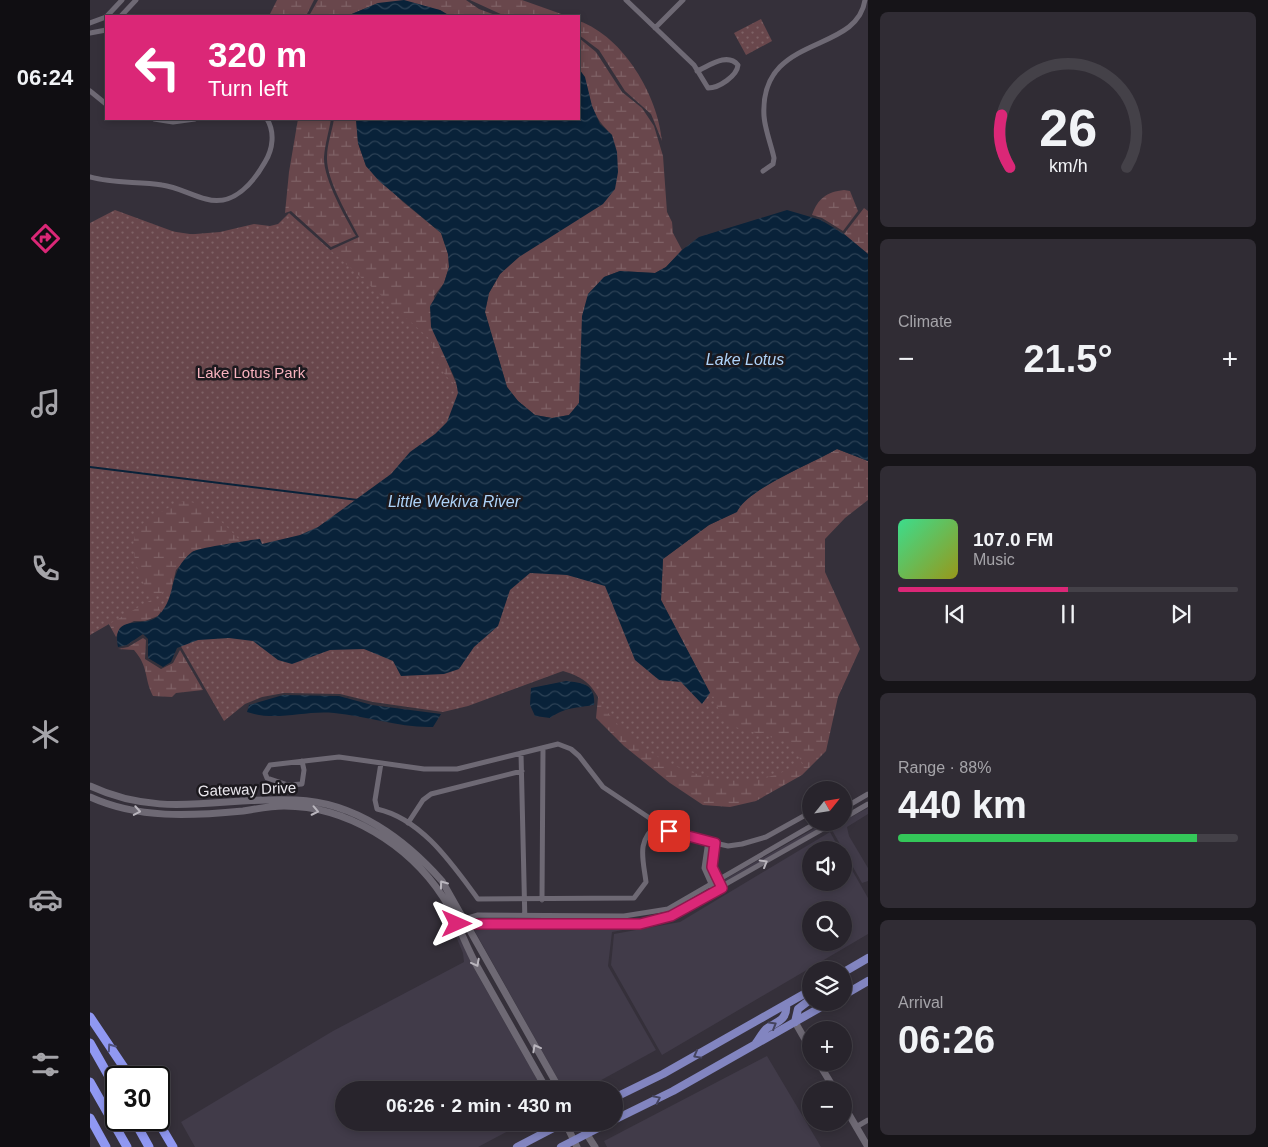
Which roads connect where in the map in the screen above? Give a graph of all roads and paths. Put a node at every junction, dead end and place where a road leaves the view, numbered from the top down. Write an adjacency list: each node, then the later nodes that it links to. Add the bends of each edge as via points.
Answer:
1 (122, 0): 6 (street)
2 (136, 0): 7 (street)
3 (626, 0): 10 (street)
4 (683, 0): 10 (street)
5 (865, 0): 19 (street, via 864,11 836,37 786,59 775,73 769,86 764,116 774,158 773,164)
6 (107, 15)
7 (125, 15)
8 (105, 16): 9 (street)
9 (90, 23)
10 (655, 28): 13 (street)
11 (105, 30): 12 (street)
12 (90, 33)
13 (697, 71): 13 (street, via 708,88 714,88 737,72 736,62 726,59)
14 (90, 91): 15 (street)
15 (105, 103)
16 (160, 120): 17 (street)
17 (188, 120)
18 (268, 120): 20 (street, via 272,142 268,158 244,190 232,198 208,200 161,185)
19 (762, 171)
20 (90, 177)
21 (543, 748): 22 (street); 34 (street, via 558,744 571,749 603,786); 46 (street)
22 (521, 753): 24 (street, via 457,769 424,770); 25 (street)
23 (302, 761): 23 (street, via 302,784 288,785 267,778 270,765); 24 (street, via 339,756)
24 (382, 762): 33 (street, via 375,800 377,809)
25 (522, 771): 33 (street, via 431,794 423,800); 45 (street)
26 (90, 786): 48 (street, Gateway Drive, one-way to 26, via 442,881 422,859 385,830 347,812 298,800 167,806 134,801)
27 (868, 794): 29 (street)
28 (90, 797): 49 (street, Gateway Drive, one-way to 49, via 129,810 181,816 284,806 337,816 395,845 416,864 443,897)
29 (852, 803)
30 (868, 804): 31 (street)
31 (852, 813)
32 (802, 817): 38 (street, via 766,837 728,846)
33 (408, 823): 45 (street, via 437,846 478,899)
34 (658, 824): 37 (street, via 669,831); 46 (street, via 642,843 646,882 634,898)
35 (802, 831): 41 (street)
36 (820, 831): 43 (street, one-way to 36)
37 (708, 841): 38 (street); 40 (street)
38 (715, 843): 39 (street)
39 (712, 867): 40 (street); 41 (street)
40 (704, 868): 42 (street)
41 (718, 880): 42 (street); 43 (street)
42 (711, 884): 44 (street); 47 (street, via 668,909 645,914)
43 (722, 888): 44 (street)
44 (715, 892): 50 (street, via 671,916 640,924)
45 (524, 900): 46 (street); 47 (street)
46 (542, 900)
47 (524, 915): 48 (street, via 478,915); 50 (street)
48 (466, 922): 49 (street); 50 (street); 58 (street, Gateway Drive)
49 (457, 924): 60 (street, Gateway Drive, one-way to 60)
50 (525, 924)
51 (868, 958): 52 (main road)
52 (852, 967)
53 (868, 981): 54 (main road)
54 (852, 990)
55 (802, 995): 56 (main road)
56 (786, 1005): 65 (main road, one-way to 56, via 765,1030 784,1017); 71 (main road, one-way to 71)
57 (802, 1006): 62 (main road)
58 (516, 1011): 60 (street); 69 (street, Gateway Drive, one-way to 58)
59 (814, 1011): 62 (main road)
60 (506, 1016): 68 (street, Gateway Drive)
61 (90, 1017): 66 (highway, one-way to 61)
62 (795, 1022): 63 (street); 65 (main road)
63 (802, 1034)
64 (90, 1043): 67 (highway)
65 (755, 1045): 72 (main road, one-way to 65)
66 (123, 1066)
67 (105, 1070)
68 (542, 1081)
69 (555, 1081)
70 (90, 1082): 86 (highway)
71 (623, 1094)
72 (623, 1116)
73 (90, 1118): 85 (highway)
74 (852, 1120): 76 (street)
75 (868, 1120): 76 (street)
76 (856, 1127): 92 (street)
77 (140, 1131): 87 (highway)
78 (163, 1131): 88 (highway)
79 (549, 1131): 89 (main road)
80 (569, 1131): 84 (street)
81 (585, 1131): 83 (street)
82 (593, 1131): 83 (main road)
83 (587, 1134): 84 (main road); 91 (street)
84 (575, 1144): 90 (main road)
85 (106, 1147)
86 (127, 1147)
87 (149, 1147)
88 (173, 1147)
89 (517, 1147)
90 (561, 1147)
91 (595, 1147)
92 (868, 1147)

